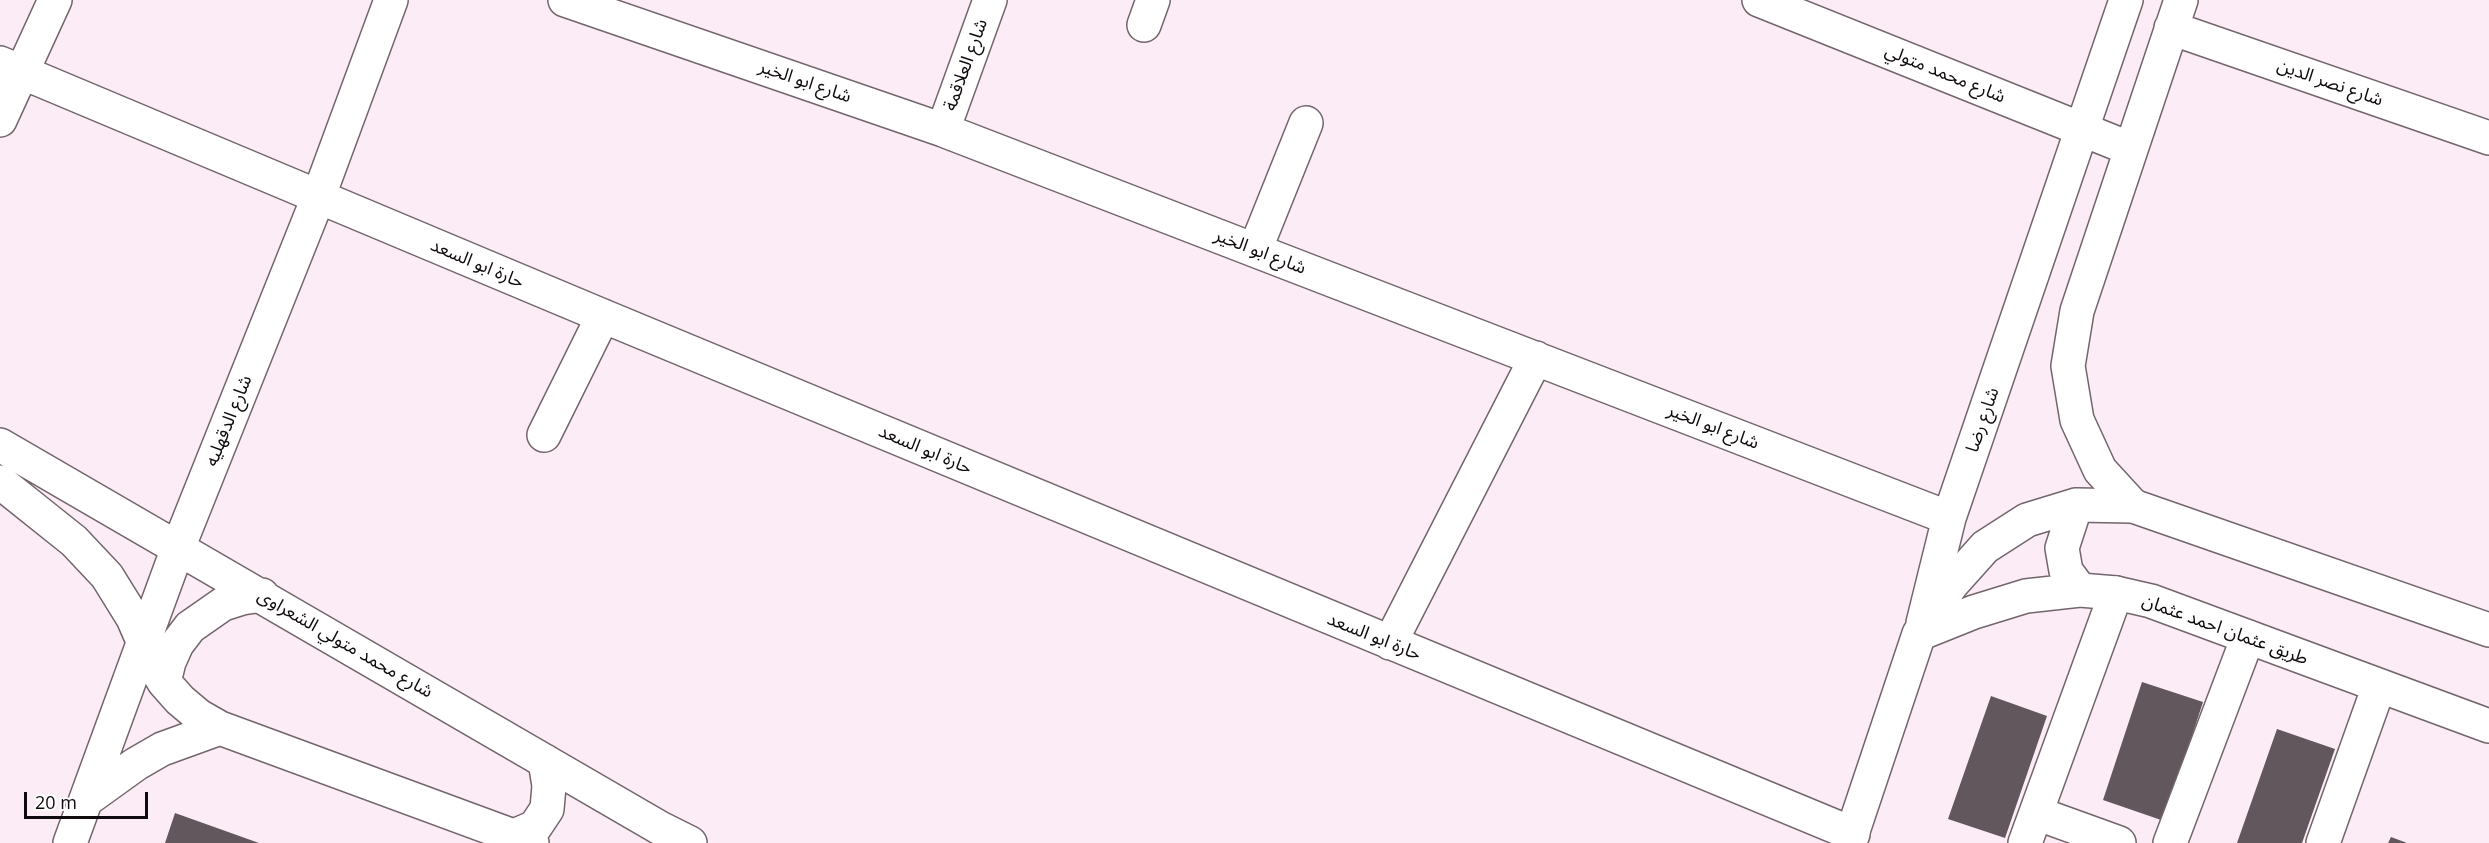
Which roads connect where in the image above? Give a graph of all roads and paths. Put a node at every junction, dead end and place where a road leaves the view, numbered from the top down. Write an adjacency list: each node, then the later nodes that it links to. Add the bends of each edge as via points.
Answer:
1 (55, 0): 8 (street)
2 (391, 0): 15 (street, شارع الدقهليه)
3 (565, 0): 11 (street, شارع ابو الخير)
4 (990, 0): 11 (street, شارع العلاقمة)
5 (1759, 0): 12 (street, شارع محمد متولي)
6 (2126, 0): 12 (street, شارع رضا)
7 (2176, 14): 13 (street, شارع نصر الدين); 14 (street)
8 (11, 68): 9 (street); 15 (street, حارة ابو السعد)
9 (0, 120)
10 (1306, 123): 16 (street)
11 (943, 129): 16 (street, شارع ابو الخير)
12 (2082, 129): 14 (street, شارع محمد متولي); 24 (street, شارع رضا)
13 (2489, 138)
14 (2131, 149): 23 (street, via 2077,311 2068,366 2077,420 2100,470)
15 (318, 198): 17 (street, حارة ابو السعد); 25 (street, شارع الدقهليه)
16 (1255, 250): 18 (street, شارع ابو الخير)
17 (603, 316): 19 (street); 33 (street, حارة ابو السعد)
18 (1536, 358): 24 (street, شارع ابو الخير); 33 (street)
19 (544, 435)
20 (0, 445): 25 (street, شارع محمد متولي الشعراوى)
21 (0, 482): 32 (street, via 91,558 121,597)
22 (2076, 505): 23 (street); 26 (street, via 2062,548 2066,571); 30 (street, via 2027,519 1985,547 1951,585)
23 (2133, 506): 29 (street)
24 (1949, 518): 30 (street, شارع رضا)
25 (178, 548): 28 (street, شارع محمد متولي الشعراوى); 32 (street, شارع الدقهليه)
26 (2080, 590): 27 (street, طريق عثمان احمد عثمان); 30 (street, طريق عثمان احمد عثمان, via 2026,596)
27 (2116, 593): 31 (street, طريق عثمان احمد عثمان, via 2151,601); 40 (street)
28 (262, 596): 34 (street, via 242,597 223,604 190,627 177,644); 38 (street, شارع محمد متولي الشعراوى)
29 (2489, 630)
30 (1919, 634): 41 (street, شارع رضا)
31 (2248, 637): 35 (street, طريق عثمان احمد عثمان); 47 (street)
32 (143, 640): 34 (street); 39 (street, شارع الدقهليه)
33 (1390, 643): 41 (street, حارة ابو السعد)
34 (164, 682): 37 (street, via 186,705)
35 (2379, 686): 36 (street, طريق عثمان احمد عثمان); 48 (street)
36 (2489, 726)
37 (220, 728): 39 (street, via 162,749); 42 (street)
38 (544, 761): 42 (street, via 549,786 547,809); 44 (street, شارع محمد متولي الشعراوى)
39 (86, 800): 43 (street, شارع الدقهليه)
40 (2036, 813): 45 (street); 46 (street)
41 (1851, 838)
42 (523, 840)
43 (70, 843)
44 (690, 843)
45 (2025, 843)
46 (2119, 843)
47 (2170, 843)
48 (2323, 843)

